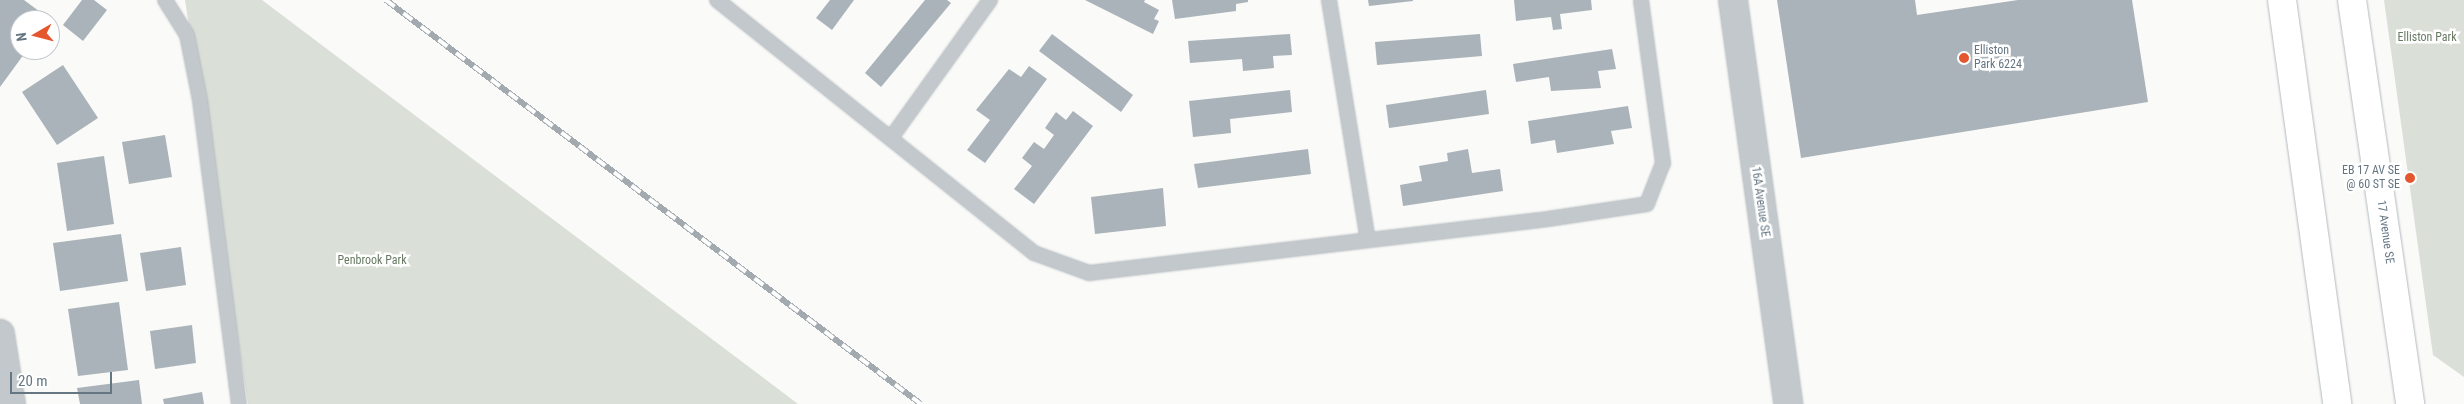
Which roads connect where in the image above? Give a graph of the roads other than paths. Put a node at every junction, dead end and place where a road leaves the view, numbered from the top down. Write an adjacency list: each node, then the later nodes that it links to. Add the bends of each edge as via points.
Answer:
1 (165, 0): 13 (lane, via 187,35 200,100)
2 (717, 0): 9 (lane)
3 (990, 0): 9 (lane)
4 (1329, 0): 10 (lane)
5 (1640, 0): 10 (lane, via 1663,163 1647,204)
6 (1733, 0): 14 (street, 16A Avenue SE)
7 (2282, 0): 15 (main road)
8 (2352, 0): 16 (main road, 17 Avenue SE)
9 (890, 138): 10 (lane, via 1034,253 1089,273)
10 (1368, 240)
11 (0, 334): 12 (street)
12 (11, 404)
13 (239, 404)
14 (1788, 404)
15 (2337, 404)
16 (2410, 404)

